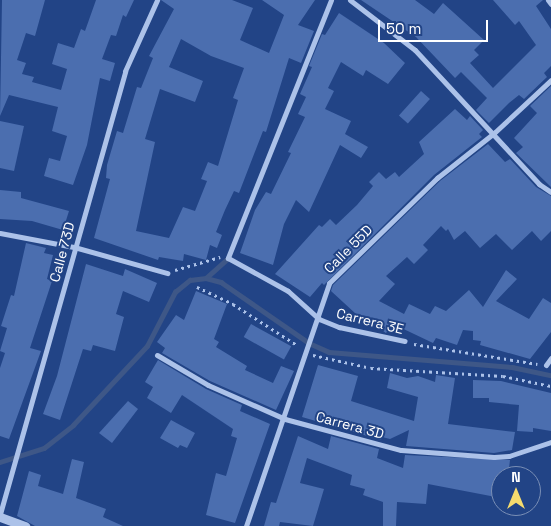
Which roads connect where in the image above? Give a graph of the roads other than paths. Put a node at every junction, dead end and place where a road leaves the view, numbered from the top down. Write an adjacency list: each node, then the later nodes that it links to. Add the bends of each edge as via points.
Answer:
1 (157, 0): 10 (street, Calle 73D, via 125,71)
2 (331, 0): 12 (street, Carrera 3E, via 228,258 288,291)
3 (350, 0): 7 (street, via 415,50)
4 (548, 0): 5 (street)
5 (551, 4)
6 (551, 80): 7 (street, Calle 55D)
7 (494, 133): 8 (street, via 539,184); 12 (street, Calle 55D, via 437,178 329,283)
8 (551, 192)
9 (0, 233): 10 (street)
10 (74, 247): 11 (street); 19 (street, Calle 73D)
11 (167, 274)
12 (319, 319): 13 (street, Carrera 3E, via 339,327); 17 (street, Calle 55D)
13 (405, 341)
14 (157, 355): 17 (street, Carrera 3D, via 208,385)
15 (551, 358): 16 (street)
16 (546, 365)
17 (285, 419): 18 (street, Carrera 3D, via 401,450 494,457 509,456); 21 (street, Calle 55D)
18 (551, 442)
19 (0, 515): 20 (street)
20 (25, 526)
21 (246, 526)

